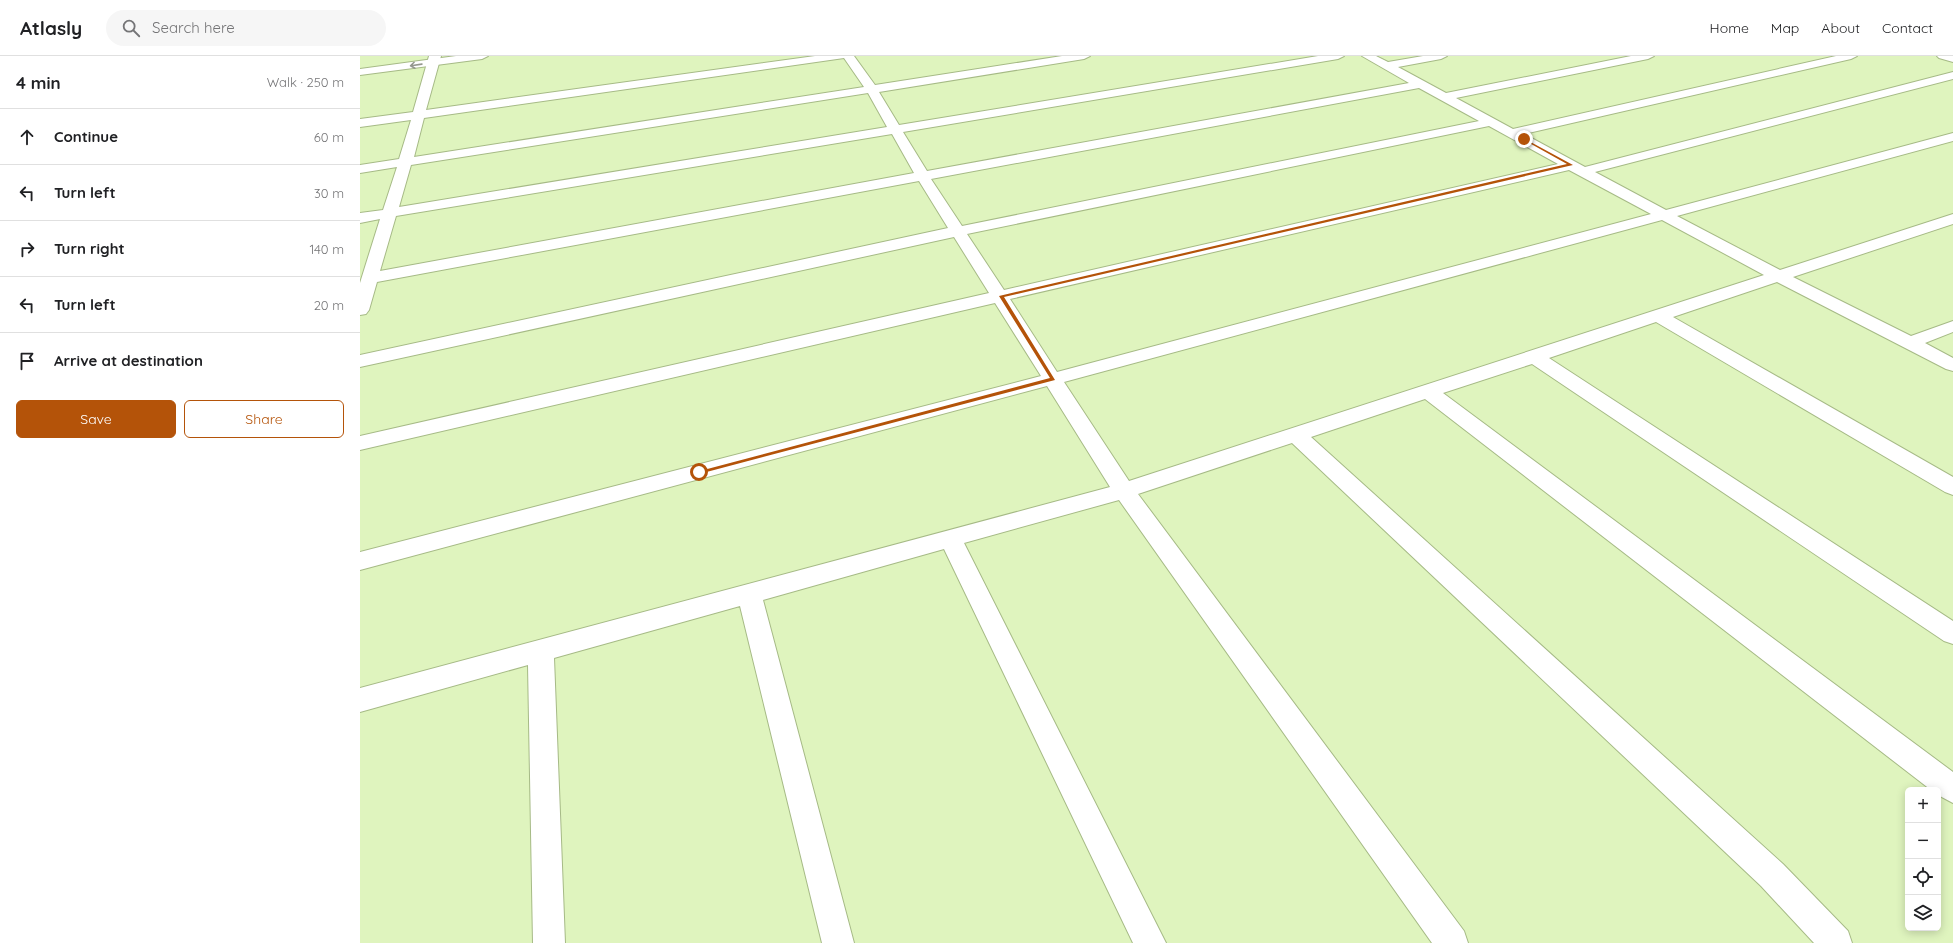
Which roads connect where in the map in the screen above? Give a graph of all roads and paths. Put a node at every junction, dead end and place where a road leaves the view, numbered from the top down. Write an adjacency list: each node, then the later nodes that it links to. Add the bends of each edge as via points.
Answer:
1 (415, 56): 14 (street)
2 (482, 56): 12 (street)
3 (839, 56): 21 (street)
4 (848, 56): 19 (street)
5 (1084, 56): 19 (street)
6 (1338, 56): 24 (street)
7 (1368, 56): 15 (street)
8 (1441, 56): 15 (street)
9 (1648, 56): 20 (street)
10 (1851, 56): 25 (street)
11 (1943, 56): 13 (street)
12 (434, 59): 16 (street, one-way to 16); 21 (street)
13 (1953, 59)
14 (360, 63)
15 (1387, 66): 18 (street)
16 (360, 72)
17 (1953, 75): 28 (street)
18 (1422, 84): 20 (street); 30 (street)
19 (872, 89): 24 (street); 27 (street)
20 (1446, 97): 22 (street)
21 (419, 115): 23 (street); 27 (street)
22 (1491, 122): 25 (street); 35 (street)
23 (360, 123)
24 (894, 129): 30 (street); 31 (street)
25 (1512, 133): 28 (street)
26 (1953, 137): 32 (street)
27 (405, 162): 29 (street); 31 (street)
28 (1578, 168): 32 (street); 38 (street)
29 (360, 169)
30 (922, 175): 35 (street); 37 (street)
31 (390, 213): 33 (street); 37 (street)
32 (1665, 215): 36 (street); 46 (street)
33 (360, 218)
34 (1953, 219): 36 (street)
35 (958, 230): 38 (street); 44 (street)
36 (1780, 276): 40 (street); 42 (street)
37 (366, 281): 39 (street)
38 (1001, 297): 46 (street); 49 (street)
39 (360, 310)
40 (1658, 316): 43 (street); 50 (street)
41 (1953, 326): 42 (street)
42 (1912, 342): 45 (street)
43 (1535, 357): 47 (street); 55 (street)
44 (360, 362)
45 (1953, 365)
46 (1053, 379): 51 (street); 53 (street)
47 (1428, 392): 48 (street); 58 (street)
48 (1296, 435): 51 (street); 63 (street, via 1772,875)
49 (360, 443)
50 (1953, 486)
51 (1124, 491): 52 (street); 62 (street)
52 (950, 538): 54 (street); 61 (street)
53 (360, 561)
54 (749, 594): 56 (street); 60 (street)
55 (1953, 634)
56 (541, 650): 57 (street); 59 (street)
57 (360, 700)
58 (1953, 789)
59 (550, 943)
60 (838, 943)
61 (1150, 943)
62 (1452, 943)
63 (1836, 943)

